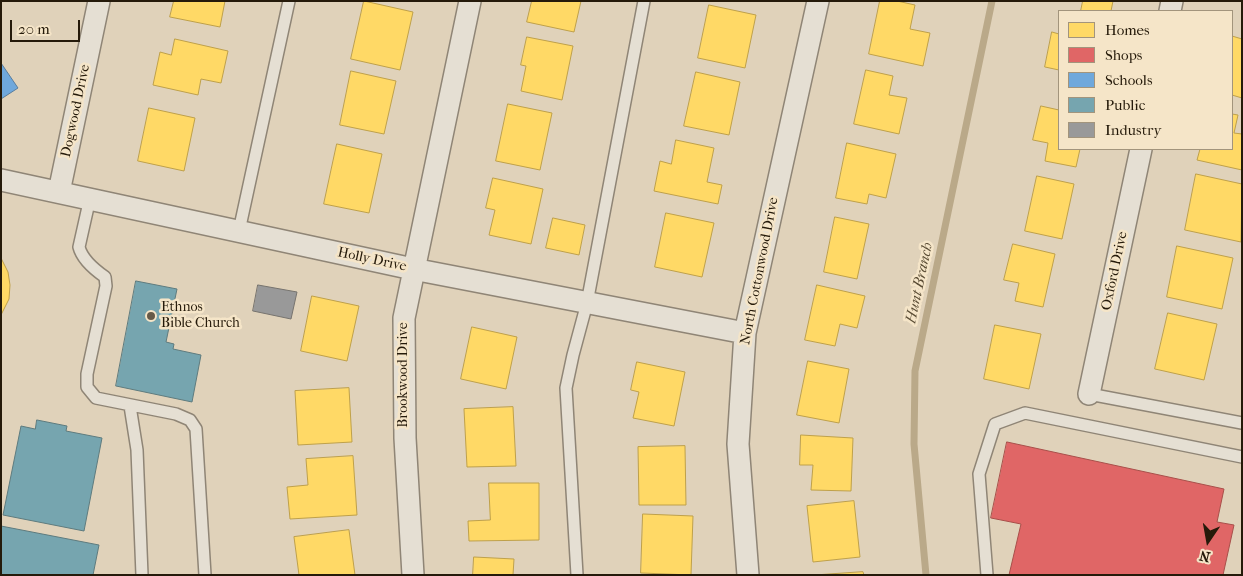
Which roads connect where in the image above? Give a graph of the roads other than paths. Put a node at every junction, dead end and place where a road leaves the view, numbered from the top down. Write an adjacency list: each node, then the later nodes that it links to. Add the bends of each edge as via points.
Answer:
1 (100, 1): 8 (street, Dogwood Drive)
2 (289, 1): 10 (lane)
3 (470, 1): 11 (street, Brookwood Drive)
4 (644, 1): 12 (lane)
5 (818, 1): 13 (street, North Cottonwood Drive)
6 (1141, 150): 14 (street, Oxford Drive)
7 (1, 180): 8 (street, Holly Drive)
8 (59, 192): 9 (street, Holly Drive)
9 (90, 198): 10 (street, Holly Drive); 15 (lane, via 79,247 81,254 105,277 106,286 87,387 96,398)
10 (239, 231): 11 (street, Holly Drive)
11 (413, 269): 12 (street, Holly Drive); 20 (street, Brookwood Drive, via 404,318 405,438)
12 (588, 303): 13 (street, Holly Drive); 21 (lane, via 566,388)
13 (745, 333): 22 (street, North Cottonwood Drive, via 738,444)
14 (1089, 394): 16 (lane)
15 (130, 406): 18 (lane, via 137,450); 19 (lane, via 176,414 190,420 196,429)
16 (1242, 423)
17 (1242, 457): 23 (lane, via 1025,413 995,424 980,474)
18 (142, 575)
19 (205, 575)
20 (413, 575)
21 (577, 575)
22 (748, 575)
23 (986, 575)

